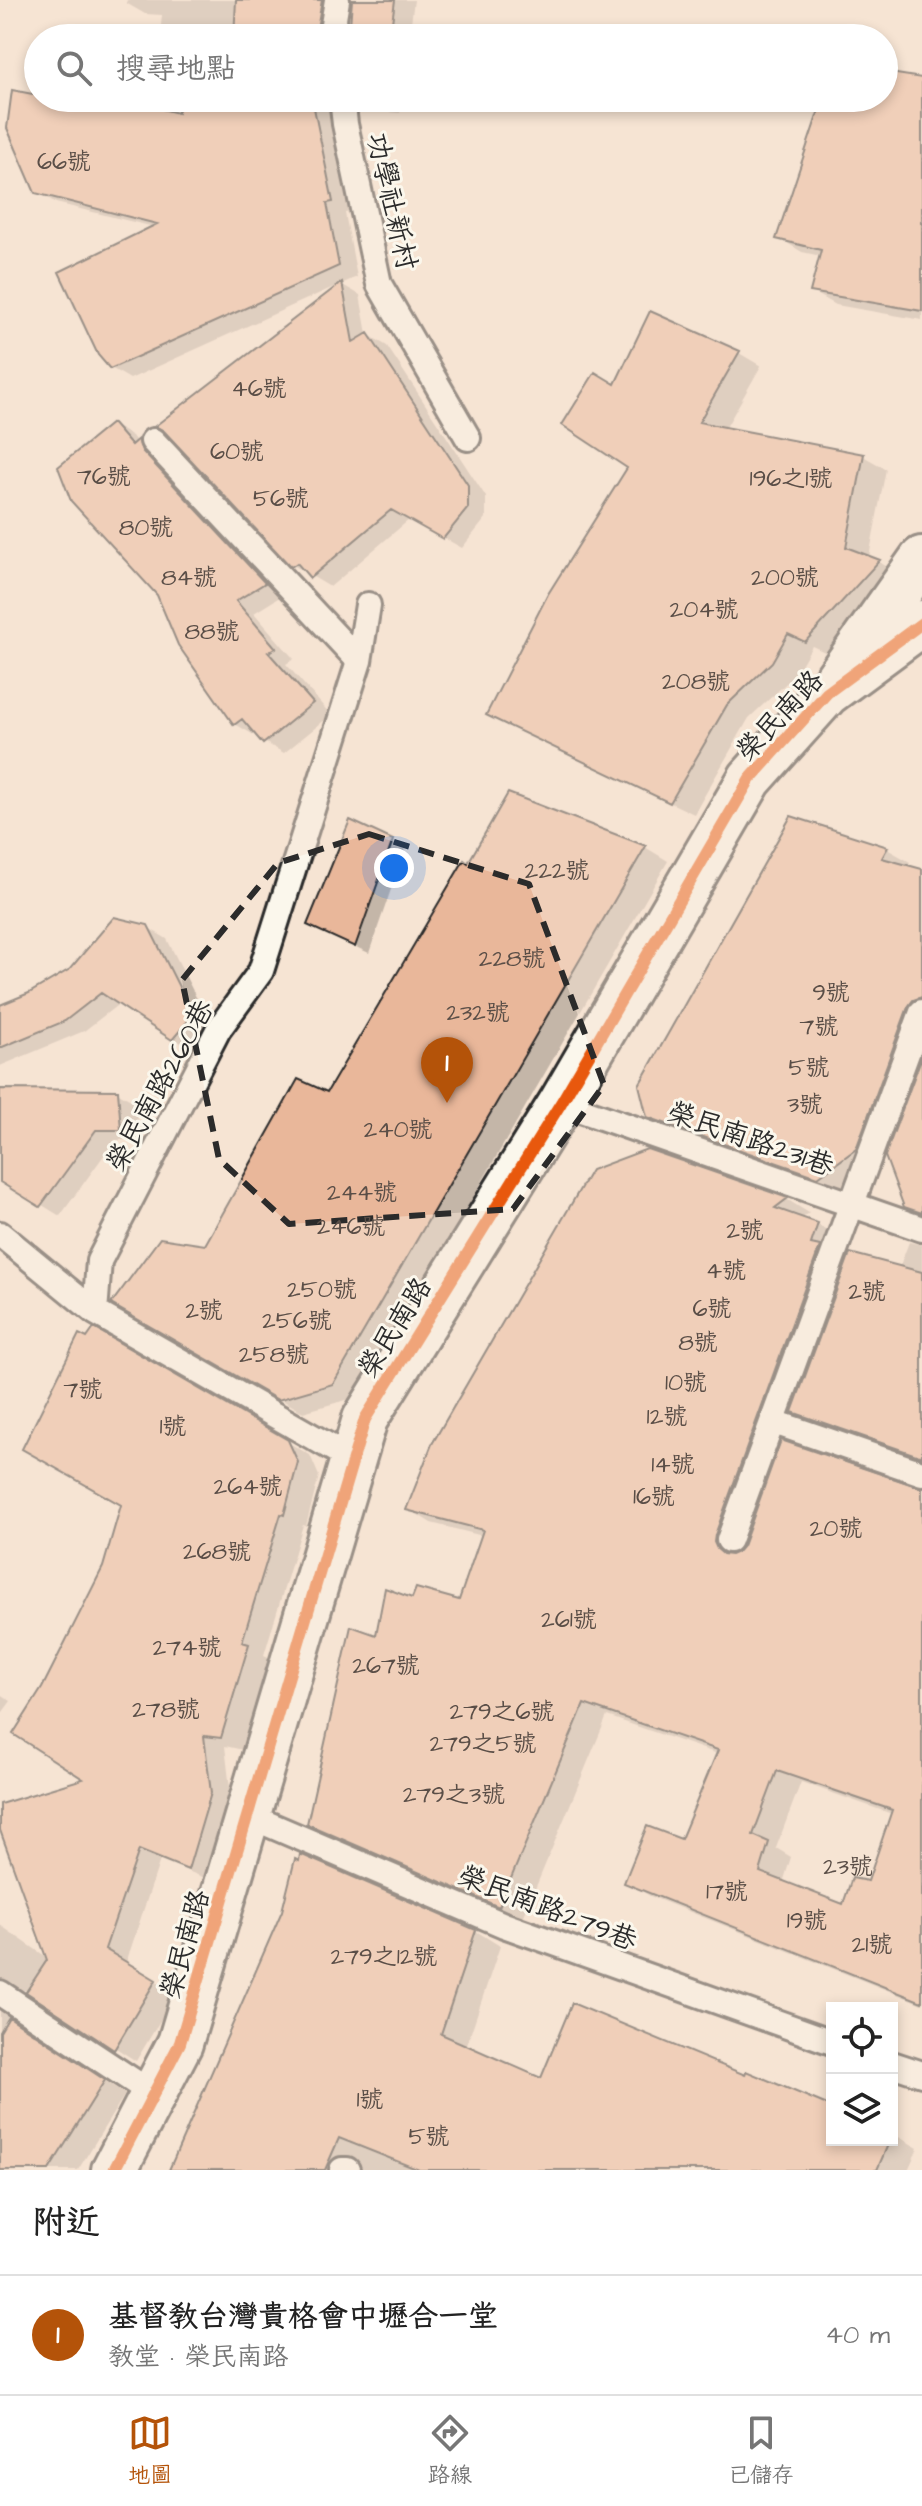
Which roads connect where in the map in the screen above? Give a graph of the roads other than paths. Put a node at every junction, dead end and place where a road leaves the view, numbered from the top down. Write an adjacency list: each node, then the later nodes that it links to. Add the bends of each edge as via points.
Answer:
1 (337, 0): 2 (lane)
2 (333, 24)
3 (344, 112): 4 (lane, 功學社新村, via 379,284)
4 (468, 438)
5 (153, 441): 9 (lane)
6 (922, 559): 10 (street)
7 (368, 605): 9 (lane, 榮民南路260巷)
8 (922, 623): 10 (street, 榮民南路)
9 (359, 661): 16 (lane, 榮民南路260巷, via 261,971 218,1030 99,1261)
10 (827, 693): 12 (street, 榮民南路, via 750,779)
11 (922, 1012): 13 (lane)
12 (561, 1103): 13 (lane, 榮民南路231巷); 18 (street, 榮民南路, via 365,1419)
13 (851, 1205): 14 (lane, 榮民南路231巷); 17 (lane)
14 (922, 1229)
15 (0, 1234): 16 (lane)
16 (95, 1312): 18 (lane)
17 (774, 1422): 19 (lane); 20 (lane)
18 (353, 1460): 21 (street, 榮民南路)
19 (922, 1473)
20 (729, 1540)
21 (247, 1815): 23 (lane, 榮民南路279巷, via 504,1925); 26 (street, 榮民南路, via 180,2043)
22 (0, 1993): 26 (lane)
23 (826, 2040)
24 (898, 2066): 25 (lane)
25 (922, 2074)
26 (153, 2094): 27 (street, 榮民南路)
27 (114, 2170)

